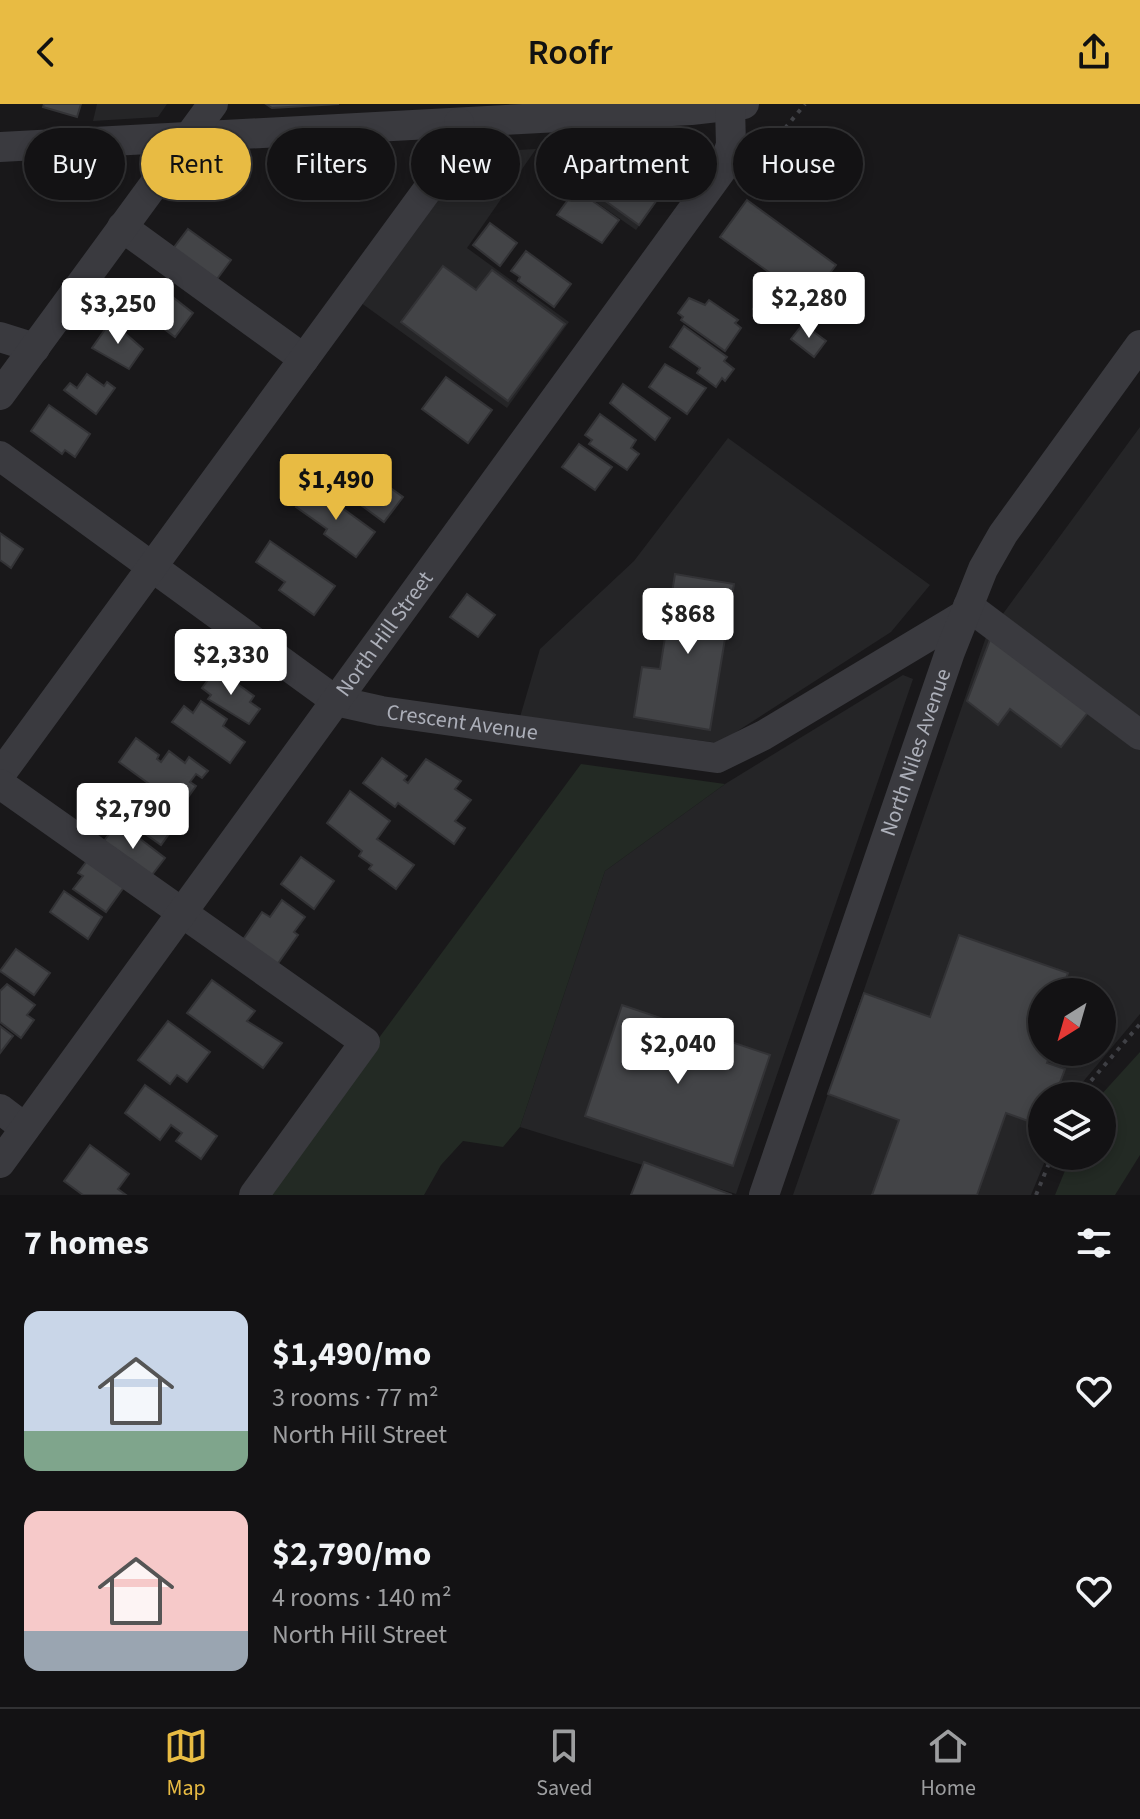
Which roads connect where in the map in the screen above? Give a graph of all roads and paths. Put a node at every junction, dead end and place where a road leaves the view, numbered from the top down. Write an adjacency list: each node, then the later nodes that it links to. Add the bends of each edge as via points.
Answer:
1 (213, 104): 5 (street)
2 (805, 104): 6 (path)
3 (737, 106): 4 (street); 20 (street, North Hill Street, via 723,168)
4 (459, 123): 7 (street); 15 (street, via 457,148)
5 (195, 128)
6 (785, 128)
7 (251, 134)
8 (141, 140): 9 (street)
9 (0, 147)
10 (142, 200): 11 (street)
11 (122, 227): 14 (street); 15 (street)
12 (0, 337): 14 (street)
13 (1140, 345): 19 (street, North Niles Avenue, via 1003,534)
14 (35, 348): 16 (street)
15 (304, 359): 18 (street)
16 (0, 395)
17 (0, 456): 18 (street, Crescent Avenue)
18 (153, 568): 20 (street, Crescent Avenue); 22 (street)
19 (966, 610): 20 (street, Crescent Avenue, via 764,735 717,758); 21 (street); 32 (street, North Niles Avenue)
20 (336, 701): 24 (street, North Hill Street)
21 (1140, 735)
22 (0, 775)
23 (0, 784): 24 (street)
24 (182, 914): 28 (street, North Hill Street); 31 (street, via 365,1042)
25 (1140, 1024): 26 (path)
26 (1090, 1082)
27 (0, 1109): 28 (street)
28 (25, 1128): 29 (street, North Hill Street)
29 (0, 1163)
30 (1046, 1170): 33 (path)
31 (254, 1195)
32 (764, 1195)
33 (1036, 1195)

